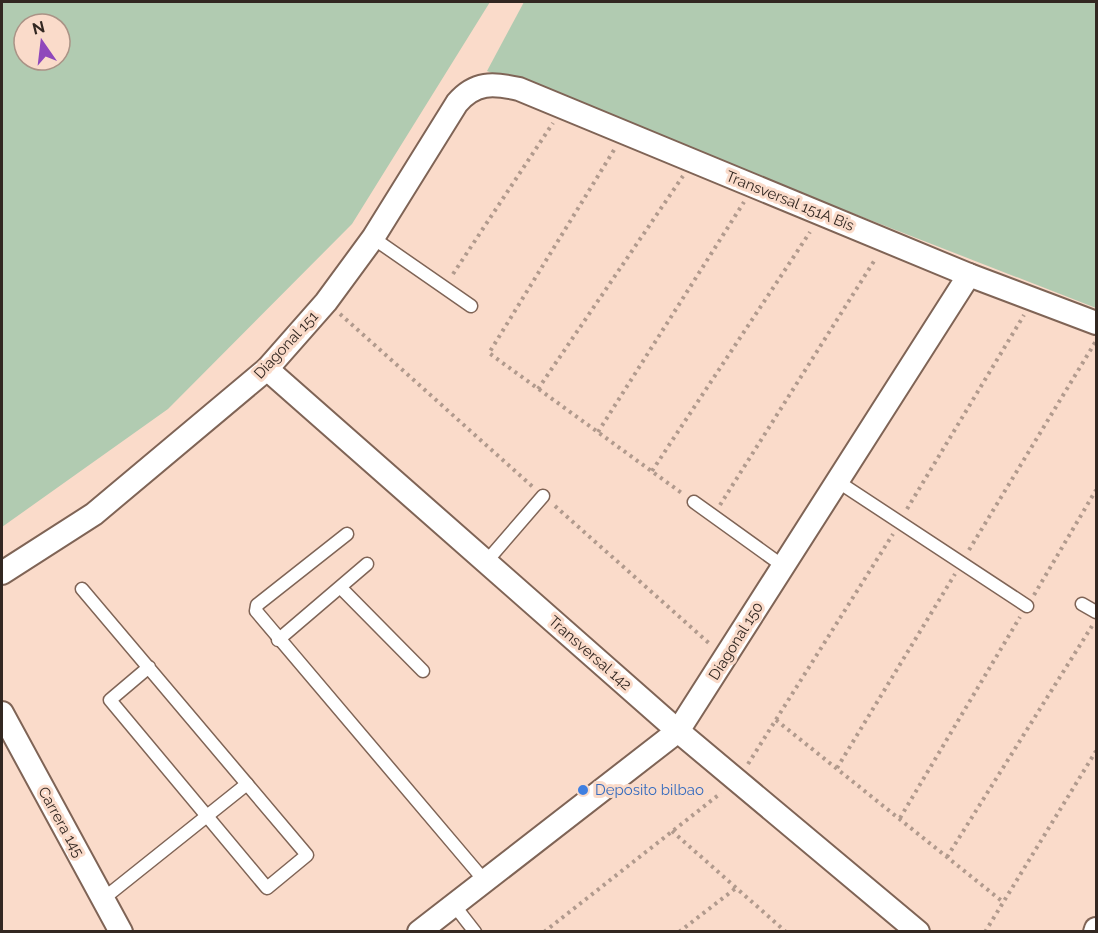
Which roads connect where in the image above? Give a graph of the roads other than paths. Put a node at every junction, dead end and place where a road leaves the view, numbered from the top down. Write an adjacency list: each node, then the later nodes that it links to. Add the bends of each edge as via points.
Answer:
1 (483, 86): 2 (street, Diagonal 151, via 467,91 457,103); 3 (street, Transversal 151A Bis, via 519,89)
2 (373, 238): 4 (lane); 6 (street, Diagonal 151, via 326,302)
3 (969, 274): 5 (street, Transversal 151A Bis); 7 (street, Diagonal 150)
4 (471, 306)
5 (1096, 323)
6 (267, 369): 11 (street, Transversal 142); 14 (street, Diagonal 151, via 94,514)
7 (837, 481): 13 (street, Diagonal 150); 18 (lane)
8 (543, 496): 11 (lane)
9 (694, 502): 13 (lane)
10 (348, 534): 20 (lane, via 257,605 258,617)
11 (486, 562): 24 (street, Transversal 142)
12 (367, 564): 15 (lane)
13 (783, 567): 24 (street, Diagonal 150)
14 (2, 573)
15 (340, 588): 20 (lane); 22 (lane)
16 (82, 589): 21 (lane)
17 (1082, 604): 19 (lane)
18 (1027, 606)
19 (1096, 612)
20 (278, 640): 27 (lane)
21 (149, 667): 25 (lane); 26 (lane, via 110,700)
22 (423, 671)
23 (2, 713): 28 (street, Carrera 145)
24 (678, 731): 27 (street, Diagonal 150); 33 (street, Transversal 142)
25 (247, 784): 26 (lane); 26 (lane, via 307,855 267,888)
26 (207, 816): 28 (lane)
27 (484, 880): 29 (street, Diagonal 150)
28 (103, 899): 30 (street, Carrera 145)
29 (453, 905): 31 (street, Diagonal 150); 32 (lane)
30 (121, 932)
31 (419, 932)
32 (475, 932)
33 (918, 932)

